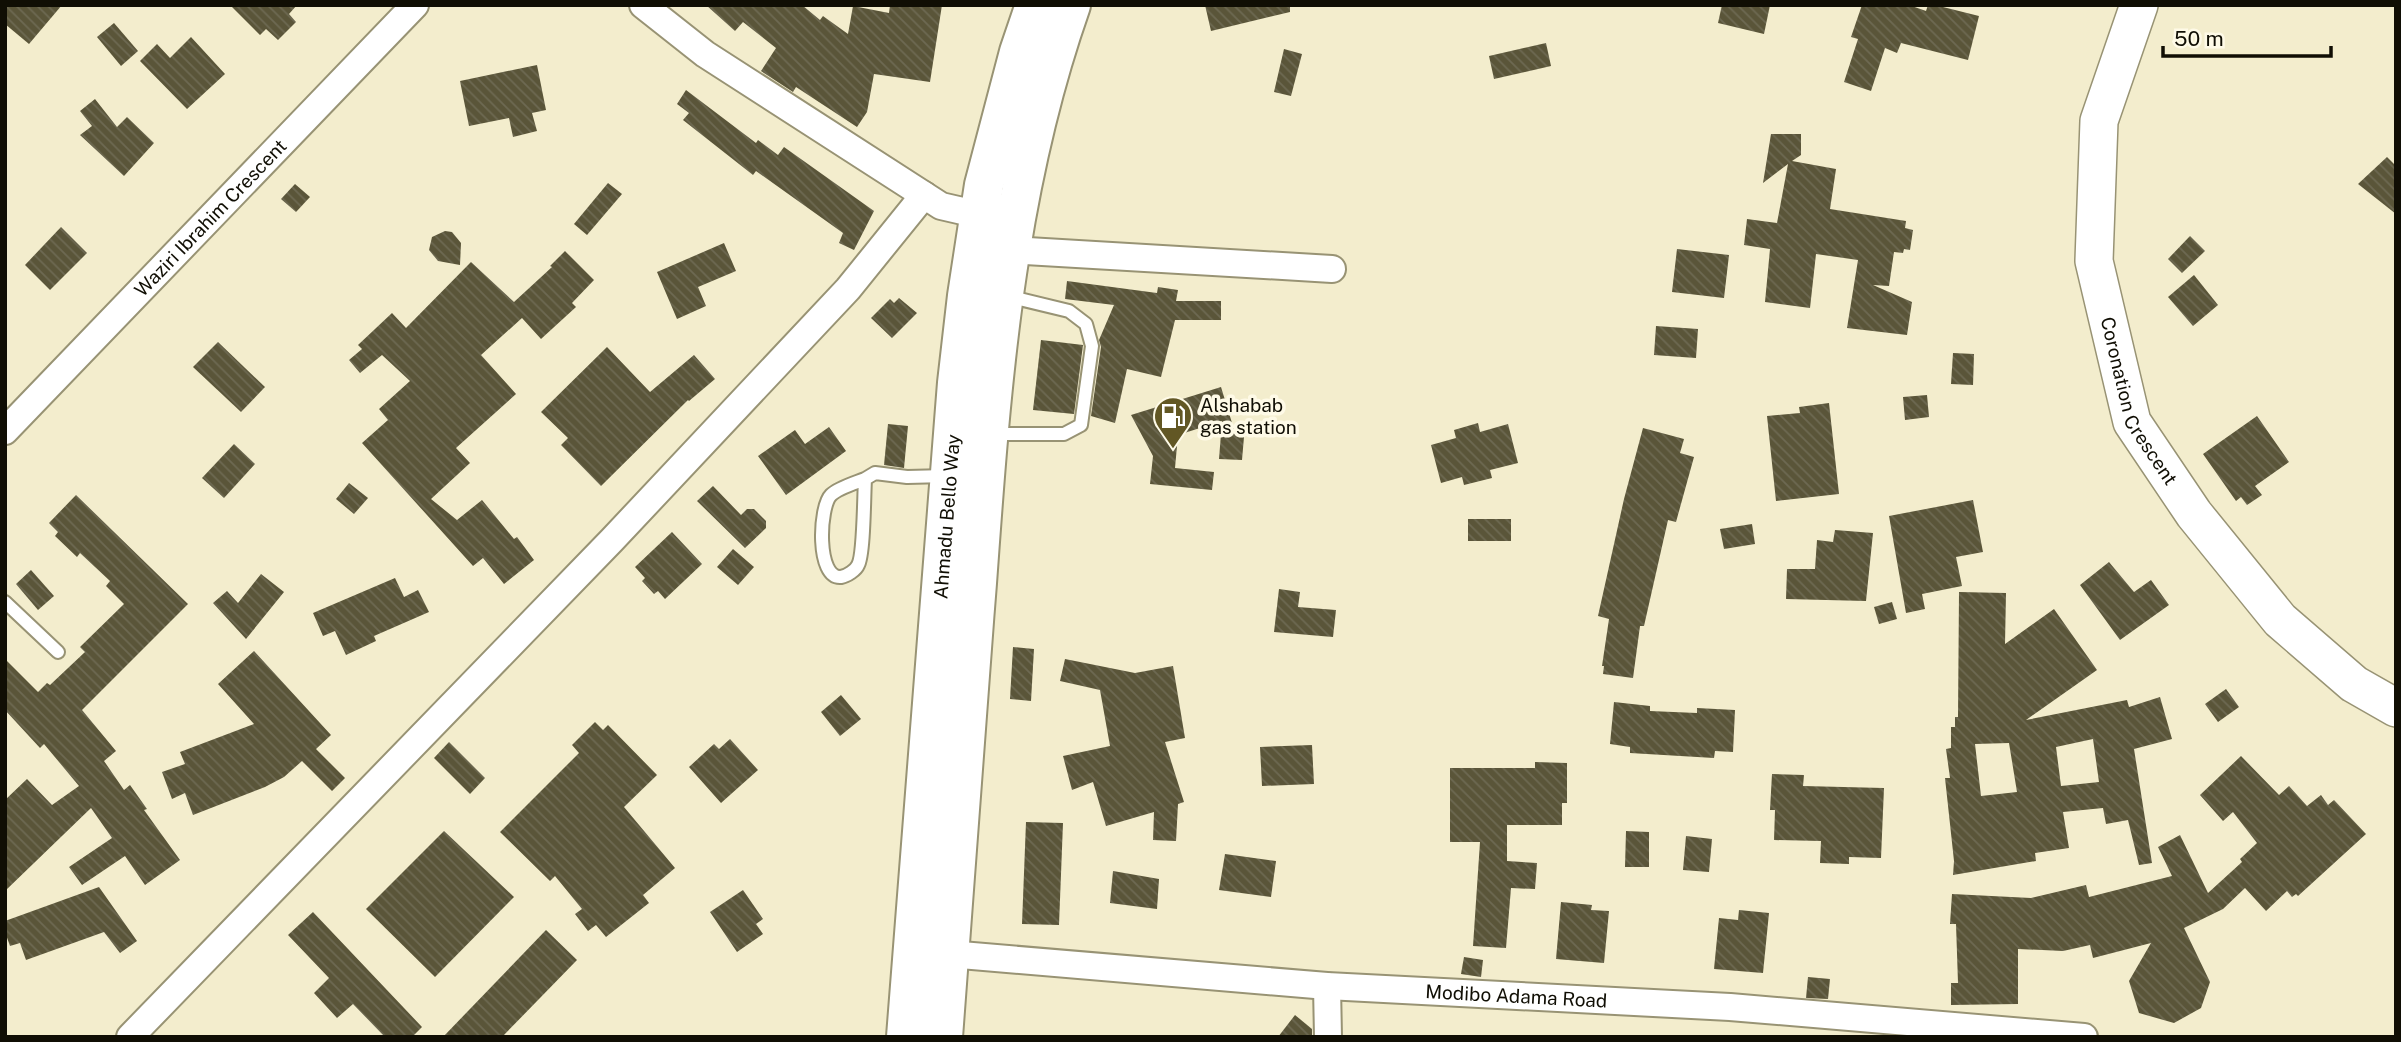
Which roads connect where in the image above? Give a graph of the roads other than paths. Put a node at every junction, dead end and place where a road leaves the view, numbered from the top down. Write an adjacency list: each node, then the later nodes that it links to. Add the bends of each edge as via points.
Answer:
1 (415, 5): 11 (street, Waziri Ibrahim Crescent)
2 (643, 5): 6 (street, via 705,54)
3 (1035, 5): 7 (main road, Ahmadu Bello Way, via 1015,65)
4 (1071, 5): 8 (main road, Ahmadu Bello Way, via 1027,161)
5 (2139, 5): 17 (main road, Coronation Crescent, via 2099,121 2094,261 2132,422 2194,514 2280,620 2354,684)
6 (924, 195): 7 (street, via 941,206); 20 (street, via 848,289 622,530)
7 (980, 215): 13 (main road, Ahmadu Bello Way, via 967,296)
8 (1010, 250): 9 (street); 10 (main road, Ahmadu Bello Way)
9 (1332, 269)
10 (1003, 295): 12 (main road, Ahmadu Bello Way); 12 (lane, via 1069,311 1086,324 1092,346 1081,425 1064,434)
11 (5, 431)
12 (988, 434): 18 (main road, Ahmadu Bello Way)
13 (950, 475): 14 (lane, via 875,473); 21 (main road, Ahmadu Bello Way)
14 (865, 479): 14 (lane, via 860,560 853,572 841,577 825,563 824,509 831,495)
15 (5, 602): 16 (lane)
16 (58, 652)
17 (2396, 708)
18 (949, 954): 19 (street, Modibo Adama Road); 22 (main road, Ahmadu Bello Way)
19 (1327, 986): 23 (street); 24 (street, Modibo Adama Road, via 1730,1007)
20 (130, 1037)
21 (906, 1037)
22 (943, 1037)
23 (1328, 1037)
24 (2084, 1037)

